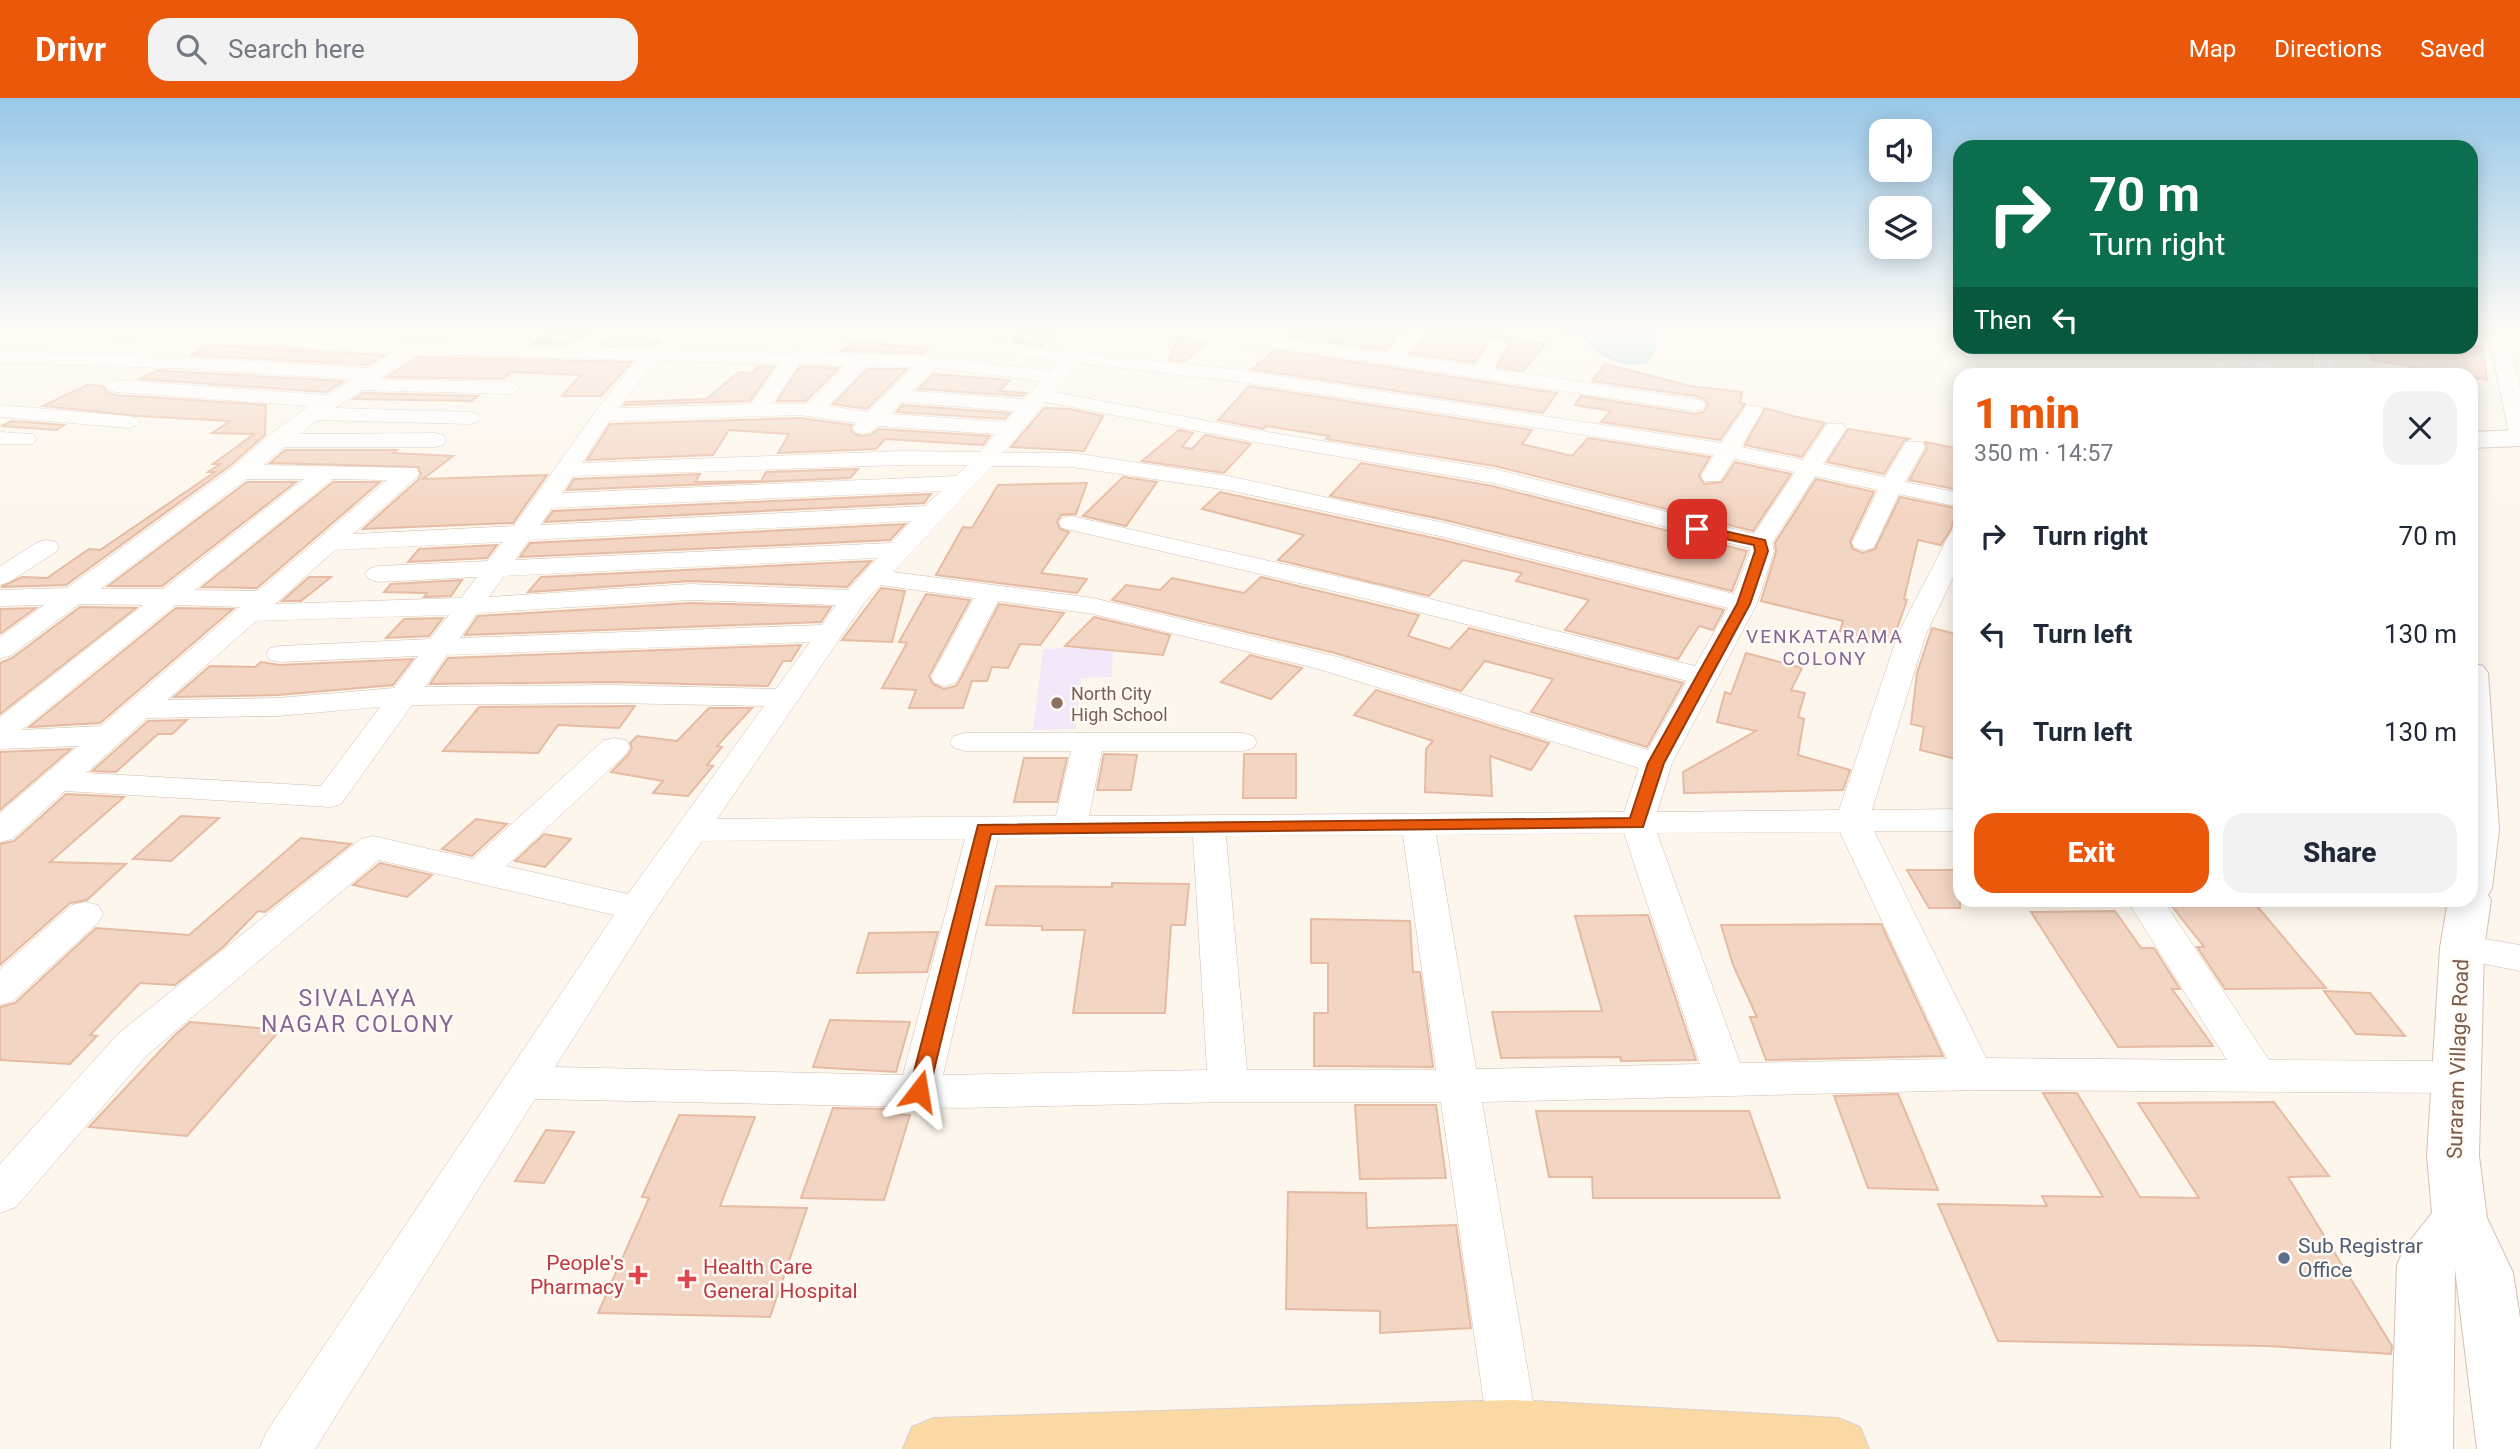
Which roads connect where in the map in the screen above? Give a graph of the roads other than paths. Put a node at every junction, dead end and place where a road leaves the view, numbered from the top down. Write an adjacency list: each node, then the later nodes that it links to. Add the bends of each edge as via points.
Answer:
1 (121, 388): 25 (street)
2 (151, 388): 17 (street)
3 (352, 388): 17 (street)
4 (624, 388): 24 (street)
5 (774, 388): 19 (street)
6 (834, 388): 22 (street)
7 (905, 388): 16 (street)
8 (955, 388): 16 (street)
9 (999, 388): 27 (street)
10 (1044, 388): 43 (street)
11 (1100, 388): 57 (street, via 1261,438 1494,476)
12 (1322, 388): 29 (street)
13 (1580, 388): 29 (street)
14 (1617, 388): 18 (street)
15 (2510, 388): 31 (street)
16 (898, 396): 27 (street)
17 (332, 402): 23 (street)
18 (1695, 405)
19 (757, 410): 22 (street); 24 (street)
20 (1753, 410): 41 (street)
21 (0, 411): 25 (street)
22 (812, 411): 27 (street)
23 (312, 414): 26 (street); 36 (street)
24 (603, 415): 38 (street)
25 (65, 418): 28 (street)
26 (470, 418)
27 (874, 419): 42 (street)
28 (129, 422)
29 (1558, 423): 41 (street)
30 (1835, 429): 44 (street)
31 (2520, 436): 34 (main road)
32 (0, 438): 33 (street)
33 (25, 439)
34 (2478, 439)
35 (435, 440): 36 (street)
36 (276, 441): 46 (street)
37 (754, 442): 42 (street)
38 (580, 447): 39 (street); 45 (street)
39 (606, 447)
40 (1914, 447): 50 (street)
41 (1727, 451): 44 (street); 48 (street)
42 (834, 454): 43 (street); 45 (street)
43 (987, 458): 49 (street); 70 (street, via 1072,460 1228,483 1444,530)
44 (1810, 469): 50 (street); 57 (street)
45 (564, 470): 52 (street)
46 (241, 472): 47 (street); 67 (street)
47 (327, 472): 56 (street, via 408,473); 69 (street)
48 (1712, 476)
49 (962, 483): 52 (street); 53 (street)
50 (1891, 486): 51 (street); 58 (street)
51 (1953, 499)
52 (545, 501): 55 (street)
53 (932, 513): 55 (street); 60 (street)
54 (1071, 523): 78 (street, via 1371,592)
55 (520, 535): 56 (street); 62 (street)
56 (328, 543): 71 (street)
57 (1760, 543): 70 (street, via 1762,551)
58 (1864, 543)
59 (47, 547): 64 (street)
60 (898, 550): 62 (street); 65 (street)
61 (1953, 551): 92 (street, via 1912,634)
62 (497, 568): 63 (street); 72 (street)
63 (378, 574)
64 (0, 576)
65 (865, 588): 66 (street); 72 (street, via 690,592); 73 (street)
66 (990, 592): 77 (street); 89 (street, via 1093,606 1324,662)
67 (75, 596): 68 (street); 69 (street); 75 (street)
68 (0, 598)
69 (171, 598): 71 (street); 82 (street)
70 (1744, 604): 78 (street)
71 (257, 606): 72 (street); 81 (street)
72 (469, 606): 74 (street)
73 (832, 633): 74 (street); 80 (street)
74 (439, 647): 76 (street); 79 (street)
75 (0, 650)
76 (280, 654)
77 (944, 677)
78 (1703, 677): 89 (street)
79 (403, 696): 80 (street); 81 (street, via 278,707); 90 (street, via 330,797)
80 (786, 698): 98 (street)
81 (140, 709): 83 (street)
82 (0, 732)
83 (111, 735): 84 (street); 90 (street)
84 (0, 740)
85 (965, 742): 86 (street)
86 (1088, 742): 87 (street); 97 (street)
87 (1242, 742)
88 (615, 747): 100 (street)
89 (1656, 763): 93 (street)
90 (59, 781): 99 (street)
91 (1953, 820): 92 (street)
92 (1852, 821): 93 (street); 108 (street)
93 (1637, 824): 94 (street); 111 (street)
94 (1418, 825): 95 (street); 114 (street)
95 (1209, 827): 97 (street); 113 (street)
96 (984, 828): 97 (street); 98 (street); 115 (street)
97 (1070, 828)
98 (691, 830): 103 (street)
99 (0, 831)
100 (479, 872): 103 (street); 116 (street, via 373,847 133,1044)
101 (2150, 907): 109 (street)
102 (2468, 907): 105 (main road, Suraram Village Road)
103 (637, 908): 112 (street)
104 (85, 914): 107 (street)
105 (2462, 948): 106 (street); 110 (main road, Suraram Village Road)
106 (2520, 958)
107 (0, 991)
108 (1974, 1074): 109 (street); 111 (street)
109 (2259, 1077): 110 (street)
110 (2455, 1077): 117 (main road, Suraram Village Road, via 2453,1156)
111 (1725, 1078): 114 (street)
112 (524, 1083): 115 (street); 119 (street)
113 (1228, 1086): 114 (street); 115 (street)
114 (1458, 1086): 118 (street)
115 (919, 1091)
116 (0, 1194)
117 (2460, 1219): 122 (main road, via 2425,1265); 123 (main road, Suraram Village Road, via 2485,1273)
118 (1513, 1431): 120 (main road); 121 (main road)
119 (285, 1449)
120 (933, 1449)
121 (1838, 1449)
122 (2422, 1449)
123 (2508, 1449)

